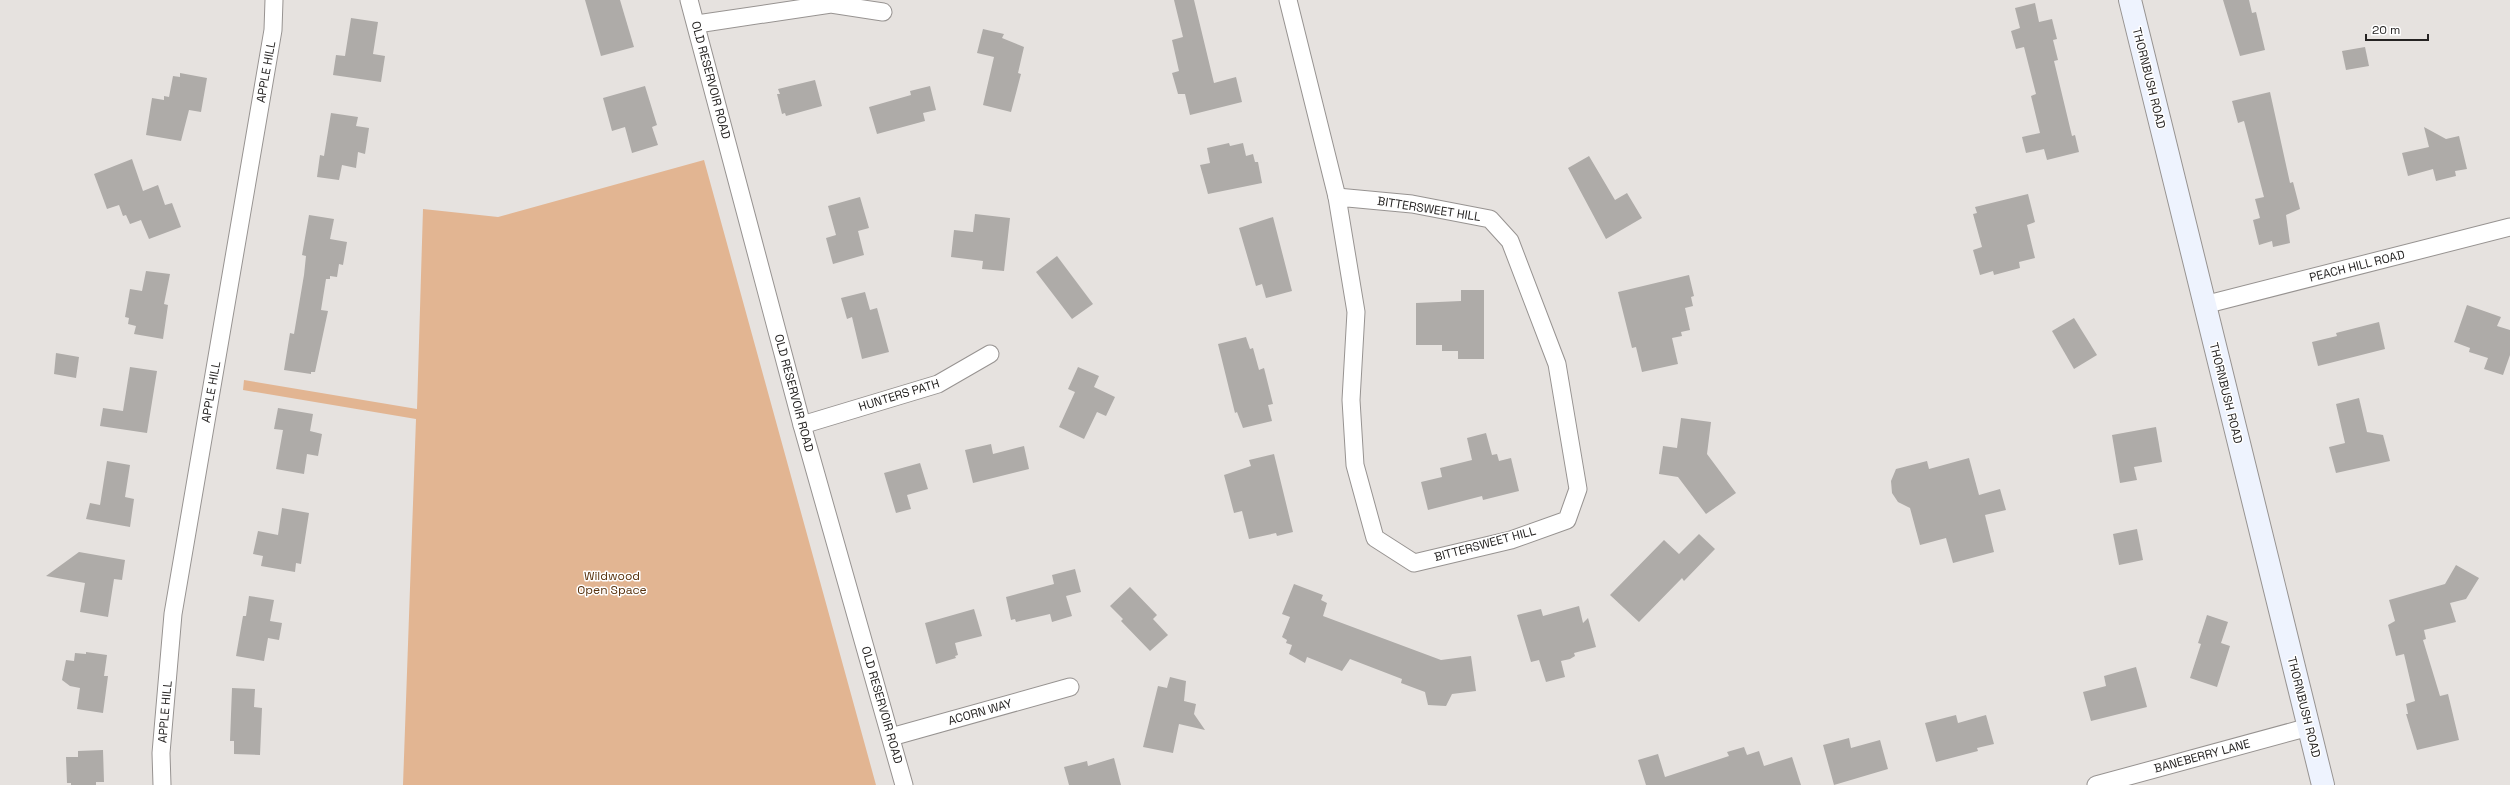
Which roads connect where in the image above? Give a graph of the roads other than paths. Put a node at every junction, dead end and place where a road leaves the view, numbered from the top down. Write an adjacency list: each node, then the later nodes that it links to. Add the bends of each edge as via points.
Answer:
1 (274, 0): 15 (street, APPLE HILL, via 272,38 173,614 161,753)
2 (689, 0): 6 (street, OLD RESERVOIR ROAD)
3 (1288, 0): 7 (street, BITTERSWEET HILL)
4 (2130, 0): 9 (main road, THORNBUSH ROAD)
5 (883, 12): 6 (street, via 831,4)
6 (697, 24): 11 (street, OLD RESERVOIR ROAD)
7 (1337, 197): 7 (street, BITTERSWEET HILL, via 1356,312 1351,400 1355,465 1375,538 1414,563 1511,540 1567,520 1578,489 1557,364 1510,241 1490,219 1412,204)
8 (2510, 227): 9 (street, PEACH HILL ROAD)
9 (2204, 305): 13 (main road, THORNBUSH ROAD)
10 (990, 354): 11 (street, HUNTERS PATH, via 938,384)
11 (802, 424): 14 (street, OLD RESERVOIR ROAD)
12 (1070, 687): 14 (street, ACORN WAY)
13 (2309, 727): 17 (street, BANEBERRY LANE); 18 (main road, THORNBUSH ROAD)
14 (891, 737): 16 (street, OLD RESERVOIR ROAD)
15 (162, 785)
16 (904, 785)
17 (2096, 785)
18 (2323, 785)

